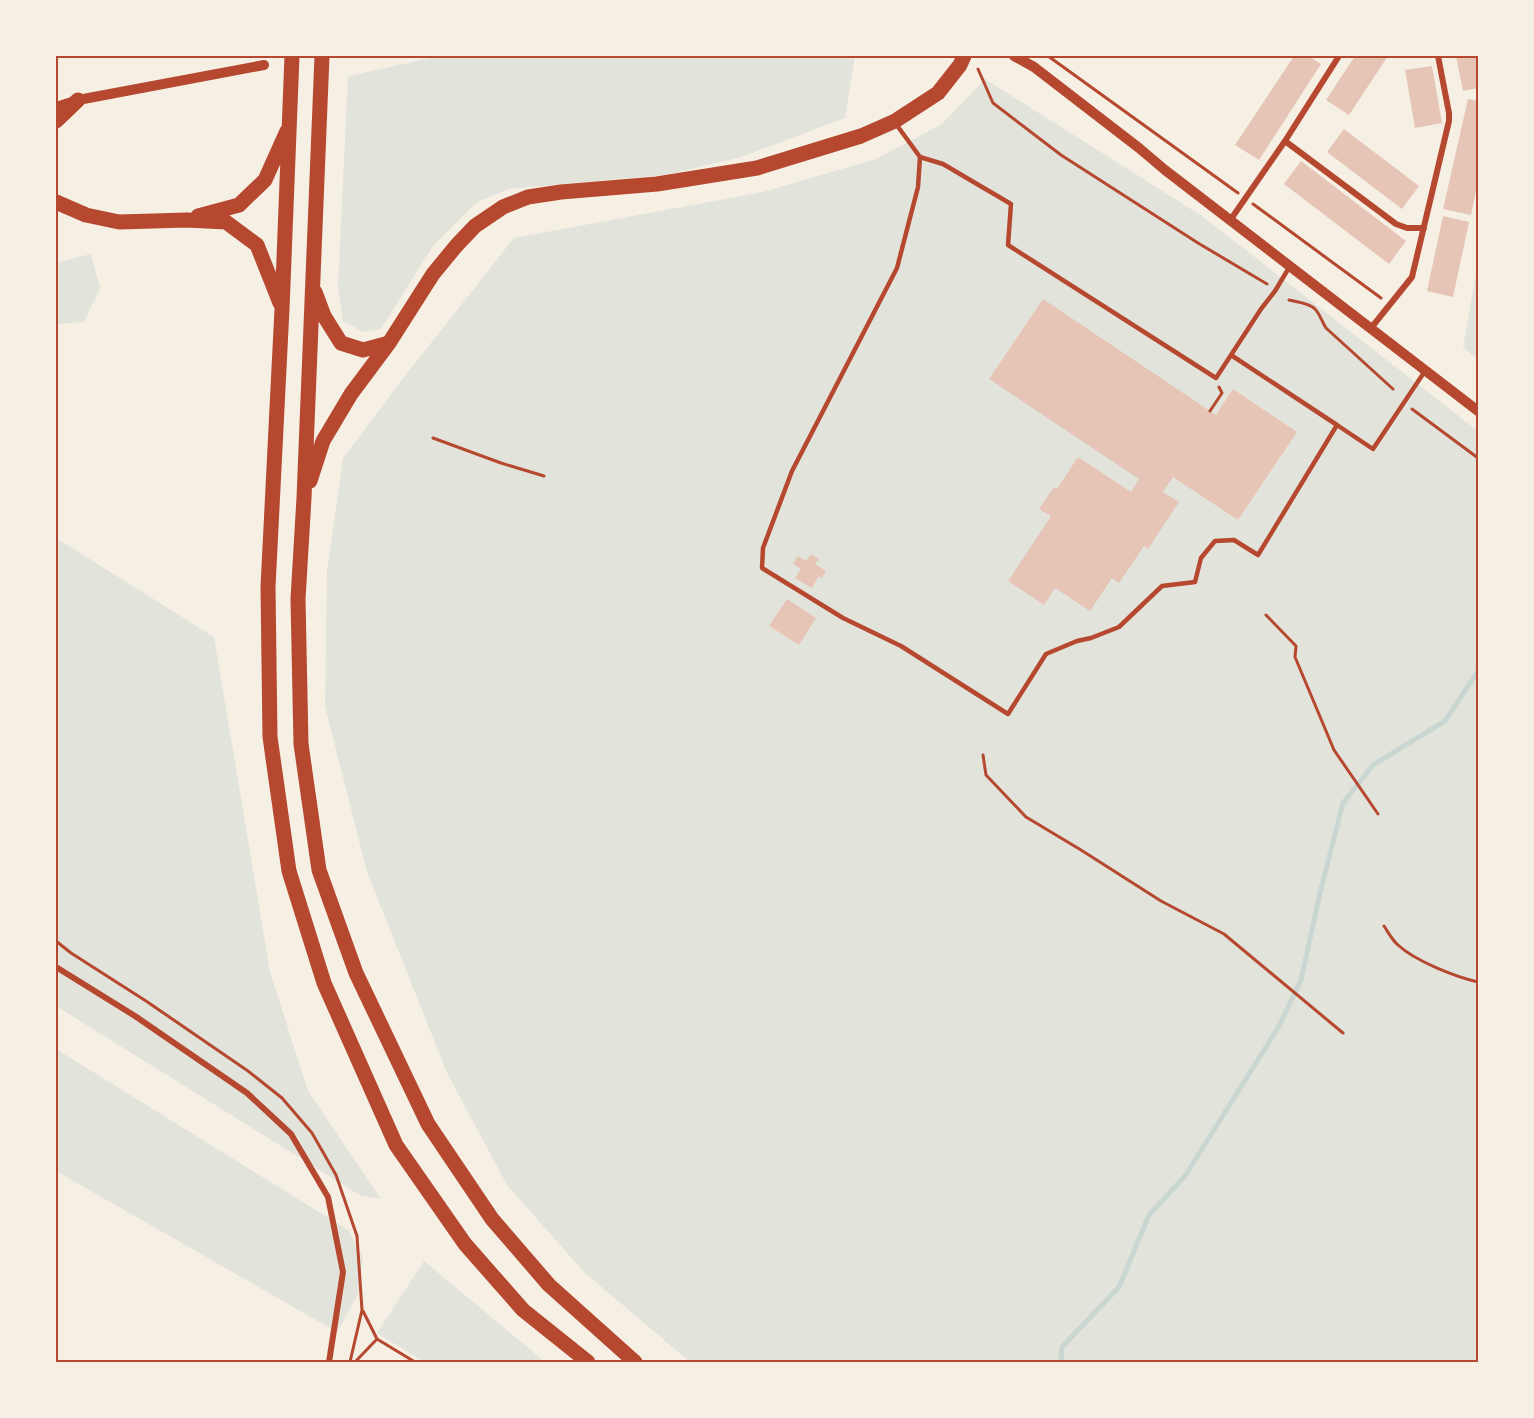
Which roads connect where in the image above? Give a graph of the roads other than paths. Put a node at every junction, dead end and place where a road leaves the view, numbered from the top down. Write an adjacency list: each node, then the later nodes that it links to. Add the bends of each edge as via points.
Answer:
1 (292, 56): 12 (highway)
2 (322, 56): 20 (highway)
3 (964, 56): 11 (highway, via 938,93)
4 (1014, 56): 17 (street, via 1034,67)
5 (1339, 56): 13 (street)
6 (1438, 56): 18 (street, via 1449,121)
7 (264, 65): 8 (street)
8 (78, 100): 9 (street); 10 (highway)
9 (56, 107)
10 (56, 121)
11 (895, 122): 14 (lane); 23 (highway, via 757,168 657,184 528,197 503,207 475,226 456,246 433,274)
12 (290, 124): 16 (highway, via 265,180 239,205); 21 (highway)
13 (1285, 141): 17 (street); 18 (street, via 1396,225)
14 (920, 157): 24 (lane, via 943,164 1011,204 1008,245 1216,378); 27 (lane, via 918,187 897,268 792,471 763,548 762,567 843,618 901,646 1008,714 1047,654 1119,627 1162,586 1195,582 1201,558 1215,541 1234,540 1258,555)
15 (56, 202): 16 (highway, via 86,215 119,222)
16 (187, 219): 21 (highway, via 226,222 257,244)
17 (1231, 219): 19 (street)
18 (1424, 228): 22 (street, via 1412,277)
19 (1290, 265): 22 (street); 24 (lane)
20 (312, 284): 23 (highway, via 324,316 341,343 363,350); 28 (highway)
21 (282, 309): 31 (highway, via 268,587 269,702 270,737 289,871 324,984 396,1145 465,1244 523,1310)
22 (1371, 328): 25 (street)
23 (389, 343): 28 (highway, via 351,394 323,441)
24 (1232, 355): 27 (lane)
25 (1426, 370): 26 (street); 27 (lane, via 1373,449)
26 (1479, 411)
27 (1337, 425)
28 (304, 498): 32 (highway, via 298,599 301,744 319,870 356,973 428,1124 492,1220 549,1286)
29 (56, 967): 30 (street, via 247,1093 291,1134 328,1197 343,1272)
30 (329, 1362)
31 (588, 1362)
32 (635, 1362)

